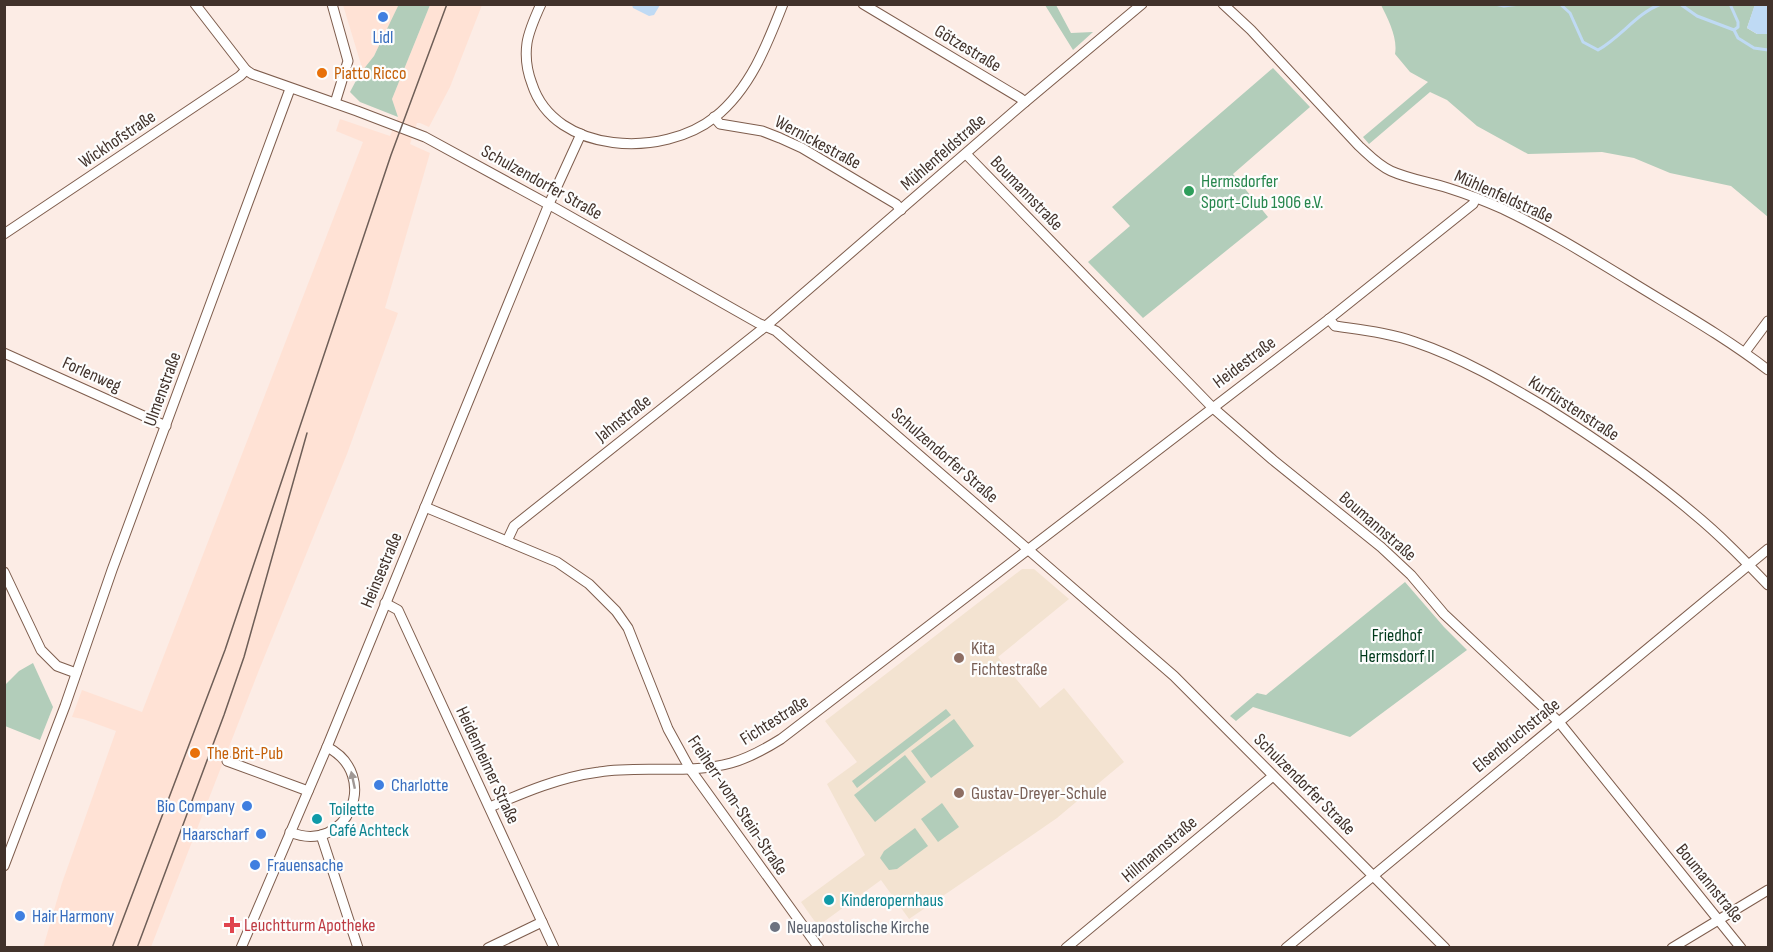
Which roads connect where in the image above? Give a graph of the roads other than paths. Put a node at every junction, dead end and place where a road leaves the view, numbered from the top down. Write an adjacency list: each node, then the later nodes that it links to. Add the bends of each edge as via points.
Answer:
1 (195, 4): 8 (street)
2 (332, 4): 11 (street, via 348,61)
3 (541, 4): 13 (street, via 527,44 534,91 561,124)
4 (783, 4): 12 (street, via 750,77 730,104)
5 (863, 4): 10 (street, Götzestraße)
6 (1142, 4): 10 (street, Mühlenfeldstraße)
7 (1223, 4): 15 (street, Mühlenfeldstraße, via 1377,162 1390,171)
8 (246, 70): 9 (street, Schulzendorfer Straße); 18 (street, Wickhofstraße)
9 (290, 89): 11 (street, Schulzendorfer Straße); 26 (street, Ulmenstraße)
10 (1025, 102): 14 (street, Mühlenfeldstraße)
11 (337, 104): 16 (street, Schulzendorfer Straße, via 425,137)
12 (714, 117): 13 (street, via 684,134 660,141 625,144); 17 (street, Wernickestraße, via 720,124 762,131 802,148)
13 (581, 134): 16 (street, Heinsestraße)
14 (966, 154): 17 (street, Mühlenfeldstraße); 25 (street, Boumannstraße)
15 (1476, 198): 19 (street, Heidestraße); 22 (street, Mühlenfeldstraße, via 1566,244)
16 (549, 204): 21 (street, Schulzendorfer Straße); 27 (street, Heinsestraße)
17 (902, 210): 21 (street, Mühlenfeldstraße)
18 (4, 234)
19 (1329, 319): 25 (street, Heidestraße); 31 (street, Kurfürstenstraße, via 1335,326 1413,341 1452,355 1500,380 1648,477 1694,513)
20 (1768, 321): 22 (street)
21 (766, 327): 28 (street, Jahnstraße, via 514,526); 29 (street, Schulzendorfer Straße, via 776,331)
22 (1745, 352): 24 (street, Mühlenfeldstraße)
23 (4, 353): 26 (street, Forlenweg)
24 (1768, 370)
25 (1212, 407): 29 (street, Heidestraße); 36 (street, Boumannstraße, via 1381,547 1444,614)
26 (166, 426): 35 (street, Ulmenstraße)
27 (425, 507): 28 (street, Freiherr-vom-Stein-Straße); 34 (street, Heinsestraße)
28 (507, 541): 39 (street, Freiherr-vom-Stein-Straße, via 557,562 589,584 616,611 628,628 668,729)
29 (1028, 549): 39 (street, Fichtestraße, via 781,740 734,763); 40 (street, Schulzendorfer Straße, via 1174,676)
30 (1768, 549): 31 (street, Elsenbruchstraße)
31 (1749, 565): 33 (street, Kurfürstenstraße); 36 (street, Elsenbruchstraße)
32 (4, 572): 35 (street, via 41,650 57,666)
33 (1768, 585)
34 (385, 603): 37 (street, Heinsestraße); 42 (street, Heidenheimer Straße, via 399,610)
35 (76, 673): 45 (street, Ulmenstraße)
36 (1559, 722): 46 (street, Elsenbruchstraße); 48 (street, Boumannstraße)
37 (327, 747): 41 (street, Heinsestraße); 44 (street, one-way to 37, via 333,830 348,815 354,797 354,780 347,762)
38 (227, 761): 41 (street)
39 (690, 769): 42 (street, Fichtestraße, via 627,769 581,775 530,789); 54 (street, Freiherr-vom-Stein-Straße)
40 (1273, 776): 46 (street, Schulzendorfer Straße); 55 (street, Hillmannstraße)
41 (308, 791): 43 (street, Heinsestraße)
42 (490, 807): 49 (street, Heidenheimer Straße)
43 (290, 832): 44 (street, via 306,837); 50 (street, Heinsestraße)
44 (321, 835): 51 (street)
45 (4, 866)
46 (1373, 875): 56 (street, Elsenbruchstraße); 57 (street, Schulzendorfer Straße)
47 (1768, 891): 48 (street)
48 (1719, 920): 58 (street); 59 (street, Boumannstraße)
49 (542, 922): 52 (street); 53 (street, Heidenheimer Straße)
50 (242, 948)
51 (358, 948)
52 (488, 948)
53 (554, 948)
54 (819, 948)
55 (1066, 948)
56 (1286, 948)
57 (1445, 948)
58 (1672, 948)
59 (1741, 948)

